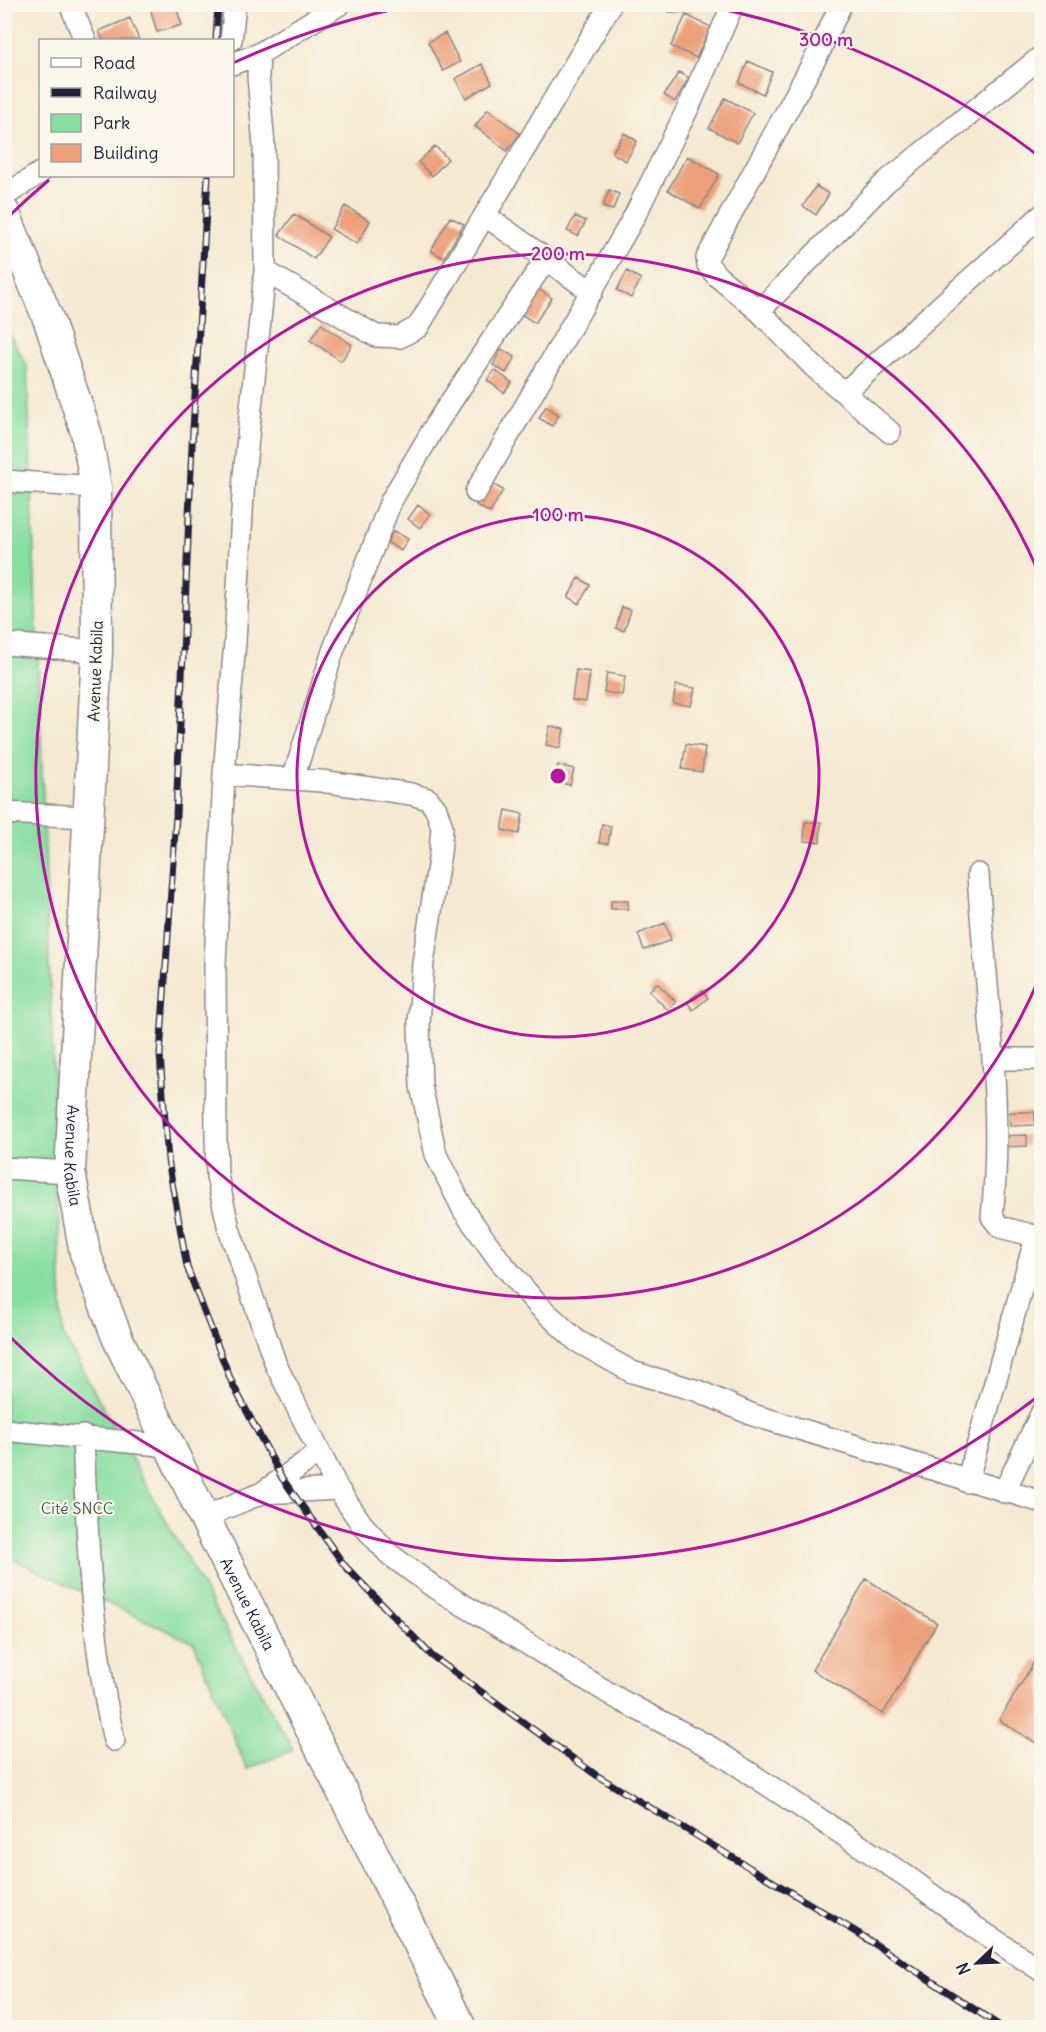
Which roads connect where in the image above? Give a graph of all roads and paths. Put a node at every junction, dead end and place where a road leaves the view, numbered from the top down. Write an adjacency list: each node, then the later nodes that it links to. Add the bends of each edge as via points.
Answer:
1 (70, 4): 7 (street)
2 (235, 4): 8 (street)
3 (340, 4): 9 (street)
4 (611, 4): 16 (street)
5 (733, 4): 19 (street, via 683,120)
6 (841, 4): 20 (street, via 783,120 708,252 711,270)
7 (85, 39)
8 (231, 39)
9 (259, 54): 11 (street); 18 (street)
10 (1041, 56): 20 (street, via 886,182)
11 (234, 63)
12 (39, 174): 13 (street)
13 (4, 196)
14 (4, 212): 24 (highway, Avenue Kabila, via 49,321 86,432)
15 (1041, 215): 21 (street)
16 (486, 216): 17 (street); 18 (street, via 418,327 400,338 376,336)
17 (546, 259): 19 (street); 29 (street, via 438,421 391,501 333,651)
18 (265, 271): 28 (street, via 244,476)
19 (592, 292): 25 (street)
20 (759, 311): 21 (street, via 814,367)
21 (845, 392): 22 (street)
22 (890, 432)
23 (4, 481): 24 (street)
24 (96, 487): 27 (highway, Avenue Kabila)
25 (476, 492)
26 (4, 644): 27 (street)
27 (97, 651): 31 (highway, Avenue Kabila)
28 (224, 774): 29 (street); 41 (street, via 215,964 217,1176 229,1229 276,1365)
29 (293, 779): 42 (street, via 411,794 428,799 436,808 442,826 423,963 419,1024 421,1086 436,1155 464,1211 538,1305 577,1341 632,1372 698,1391 764,1419)
30 (4, 813): 31 (street)
31 (88, 817): 36 (highway, Avenue Kabila)
32 (978, 874): 33 (street)
33 (995, 1059): 34 (street); 42 (street, via 996,1175 992,1217 1000,1227 1031,1235 1034,1244)
34 (1041, 1059)
35 (4, 1168): 36 (street)
36 (70, 1172): 40 (highway, Avenue Kabila, via 85,1253 117,1337)
37 (1041, 1412): 44 (street)
38 (4, 1430): 39 (street)
39 (83, 1436): 40 (street); 48 (street, via 90,1563)
40 (170, 1446): 47 (highway, Avenue Kabila)
41 (318, 1453): 43 (street); 45 (street)
42 (967, 1482): 44 (street)
43 (338, 1489): 45 (street); 49 (street, via 389,1554 435,1588 622,1701 710,1747 909,1878)
44 (1004, 1492): 46 (street)
45 (261, 1493): 47 (street)
46 (1041, 1502)
47 (204, 1517): 50 (highway, Avenue Kabila)
48 (114, 1740)
49 (1041, 1971)
50 (461, 2028)

